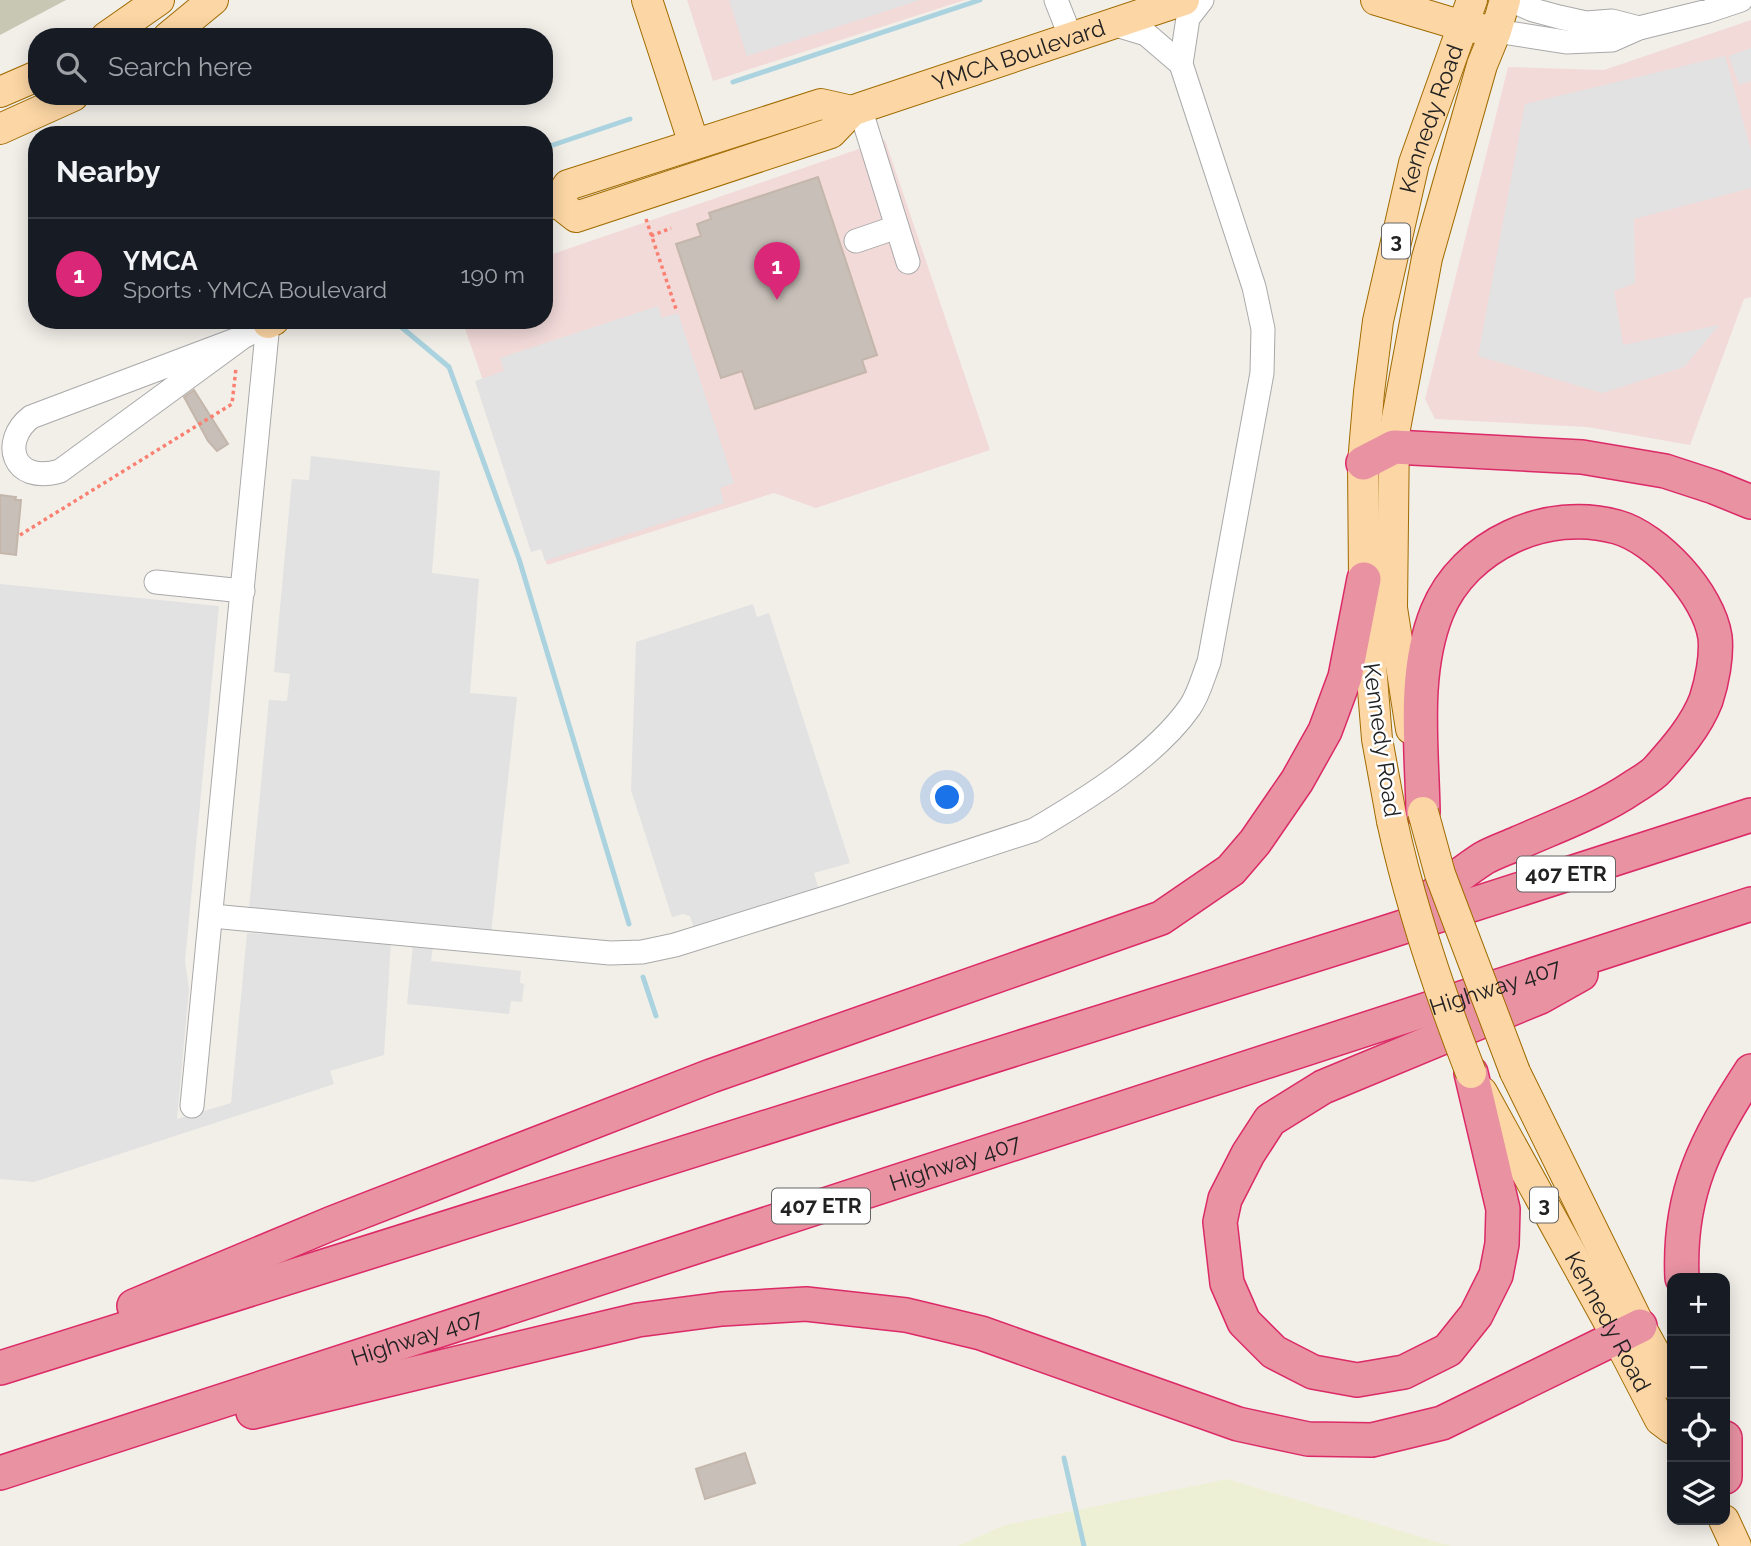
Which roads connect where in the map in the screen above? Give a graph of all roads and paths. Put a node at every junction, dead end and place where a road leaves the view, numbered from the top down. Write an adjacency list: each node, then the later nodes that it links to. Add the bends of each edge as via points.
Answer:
1 (159, 0): 12 (main road)
2 (213, 0): 13 (main road)
3 (647, 0): 23 (main road)
4 (1056, 0): 16 (street)
5 (1184, 0): 11 (main road, YMCA Boulevard)
6 (1202, 0): 17 (street, via 1188,18)
7 (1376, 0): 10 (main road)
8 (1507, 0): 14 (street, via 1559,18 1612,21); 15 (main road, Kennedy Road / 3)
9 (1741, 0): 14 (street)
10 (1467, 13): 15 (main road); 39 (main road, Kennedy Road / 3, via 1413,163 1378,321)
11 (1113, 24): 16 (main road, YMCA Boulevard); 17 (street, via 1146,34)
12 (119, 28)
13 (179, 28)
14 (1639, 28): 15 (street, via 1612,40 1566,42)
15 (1496, 31): 38 (main road, Kennedy Road / 3, via 1482,65 1427,258)
16 (1071, 38): 21 (main road, YMCA Boulevard)
17 (1181, 64): 48 (street, via 1254,287 1263,329 1262,373 1209,662 1191,706 1168,732 1079,803 1034,830 720,932 642,952 610,953)
18 (28, 80): 19 (main road)
19 (0, 92)
20 (53, 105): 22 (main road)
21 (856, 109): 23 (main road, YMCA Boulevard, via 821,104); 24 (main road, YMCA Boulevard, via 831,133); 28 (street)
22 (0, 129)
23 (694, 144): 24 (street); 25 (main road, YMCA Boulevard, via 568,185)
24 (705, 174): 26 (main road, YMCA Boulevard, via 576,217)
25 (553, 202)
26 (553, 205)
27 (645, 217): 30 (path)
28 (897, 227): 31 (street); 32 (street)
29 (671, 228): 30 (path)
30 (651, 236): 33 (path)
31 (856, 241)
32 (908, 262)
33 (677, 312)
34 (257, 329): 35 (street, via 31,417 12,434 12,457 20,469 32,474 60,471)
35 (259, 329)
36 (261, 329): 41 (path, via 236,366 232,404)
37 (262, 329): 44 (street, via 262,393)
38 (1394, 447): 39 (highway); 40 (highway, via 1582,457 1665,471); 45 (main road, Kennedy Road / 3, via 1392,608)
39 (1363, 463): 42 (main road, Kennedy Road / 3)
40 (1751, 502)
41 (20, 534)
42 (1364, 579): 52 (main road, Kennedy Road / 3, bridge, via 1377,739 1392,821 1406,884); 56 (highway, via 1345,677 1325,731 1297,781 1231,870 1161,918 711,1076 330,1224)
43 (156, 582): 44 (street)
44 (243, 591): 48 (street)
45 (1423, 812): 49 (highway, via 1420,703 1427,644 1447,591 1463,571 1508,538 1539,526 1582,522 1617,527 1642,538 1670,561 1707,612 1715,638 1706,699 1691,728 1655,772 1614,800 1485,858); 55 (main road, Kennedy Road / 3, bridge, via 1440,874 1515,1072)
46 (1751, 815): 49 (highway, 407 ETR)
47 (1751, 904): 50 (highway, Highway 407 / 407 ETR)
48 (212, 916): 53 (street)
49 (1381, 934): 57 (highway, 407 ETR)
50 (1641, 940): 52 (highway, via 1540,997 1323,1087 1270,1120 1225,1199 1220,1222 1227,1283 1244,1322 1274,1352 1313,1372 1357,1380 1404,1372 1448,1350 1476,1315 1496,1275 1503,1209); 60 (highway, Highway 407 / 407 ETR)
51 (1751, 1071): 54 (highway, via 1700,1160 1683,1219)
52 (1471, 1073): 55 (main road, Kennedy Road / 3)
53 (192, 1106)
54 (1682, 1273)
55 (1629, 1332): 58 (main road, Kennedy Road / 3); 59 (main road, Kennedy Road / 3, via 1660,1420); 60 (highway, via 1441,1423 1371,1440 1308,1439 1238,1424 981,1333 906,1315 806,1304 722,1309 597,1329)
56 (0, 1362)
57 (0, 1368)
58 (1667, 1378)
59 (1667, 1425)
60 (0, 1476)
61 (1726, 1525): 62 (main road)
62 (1736, 1546)

